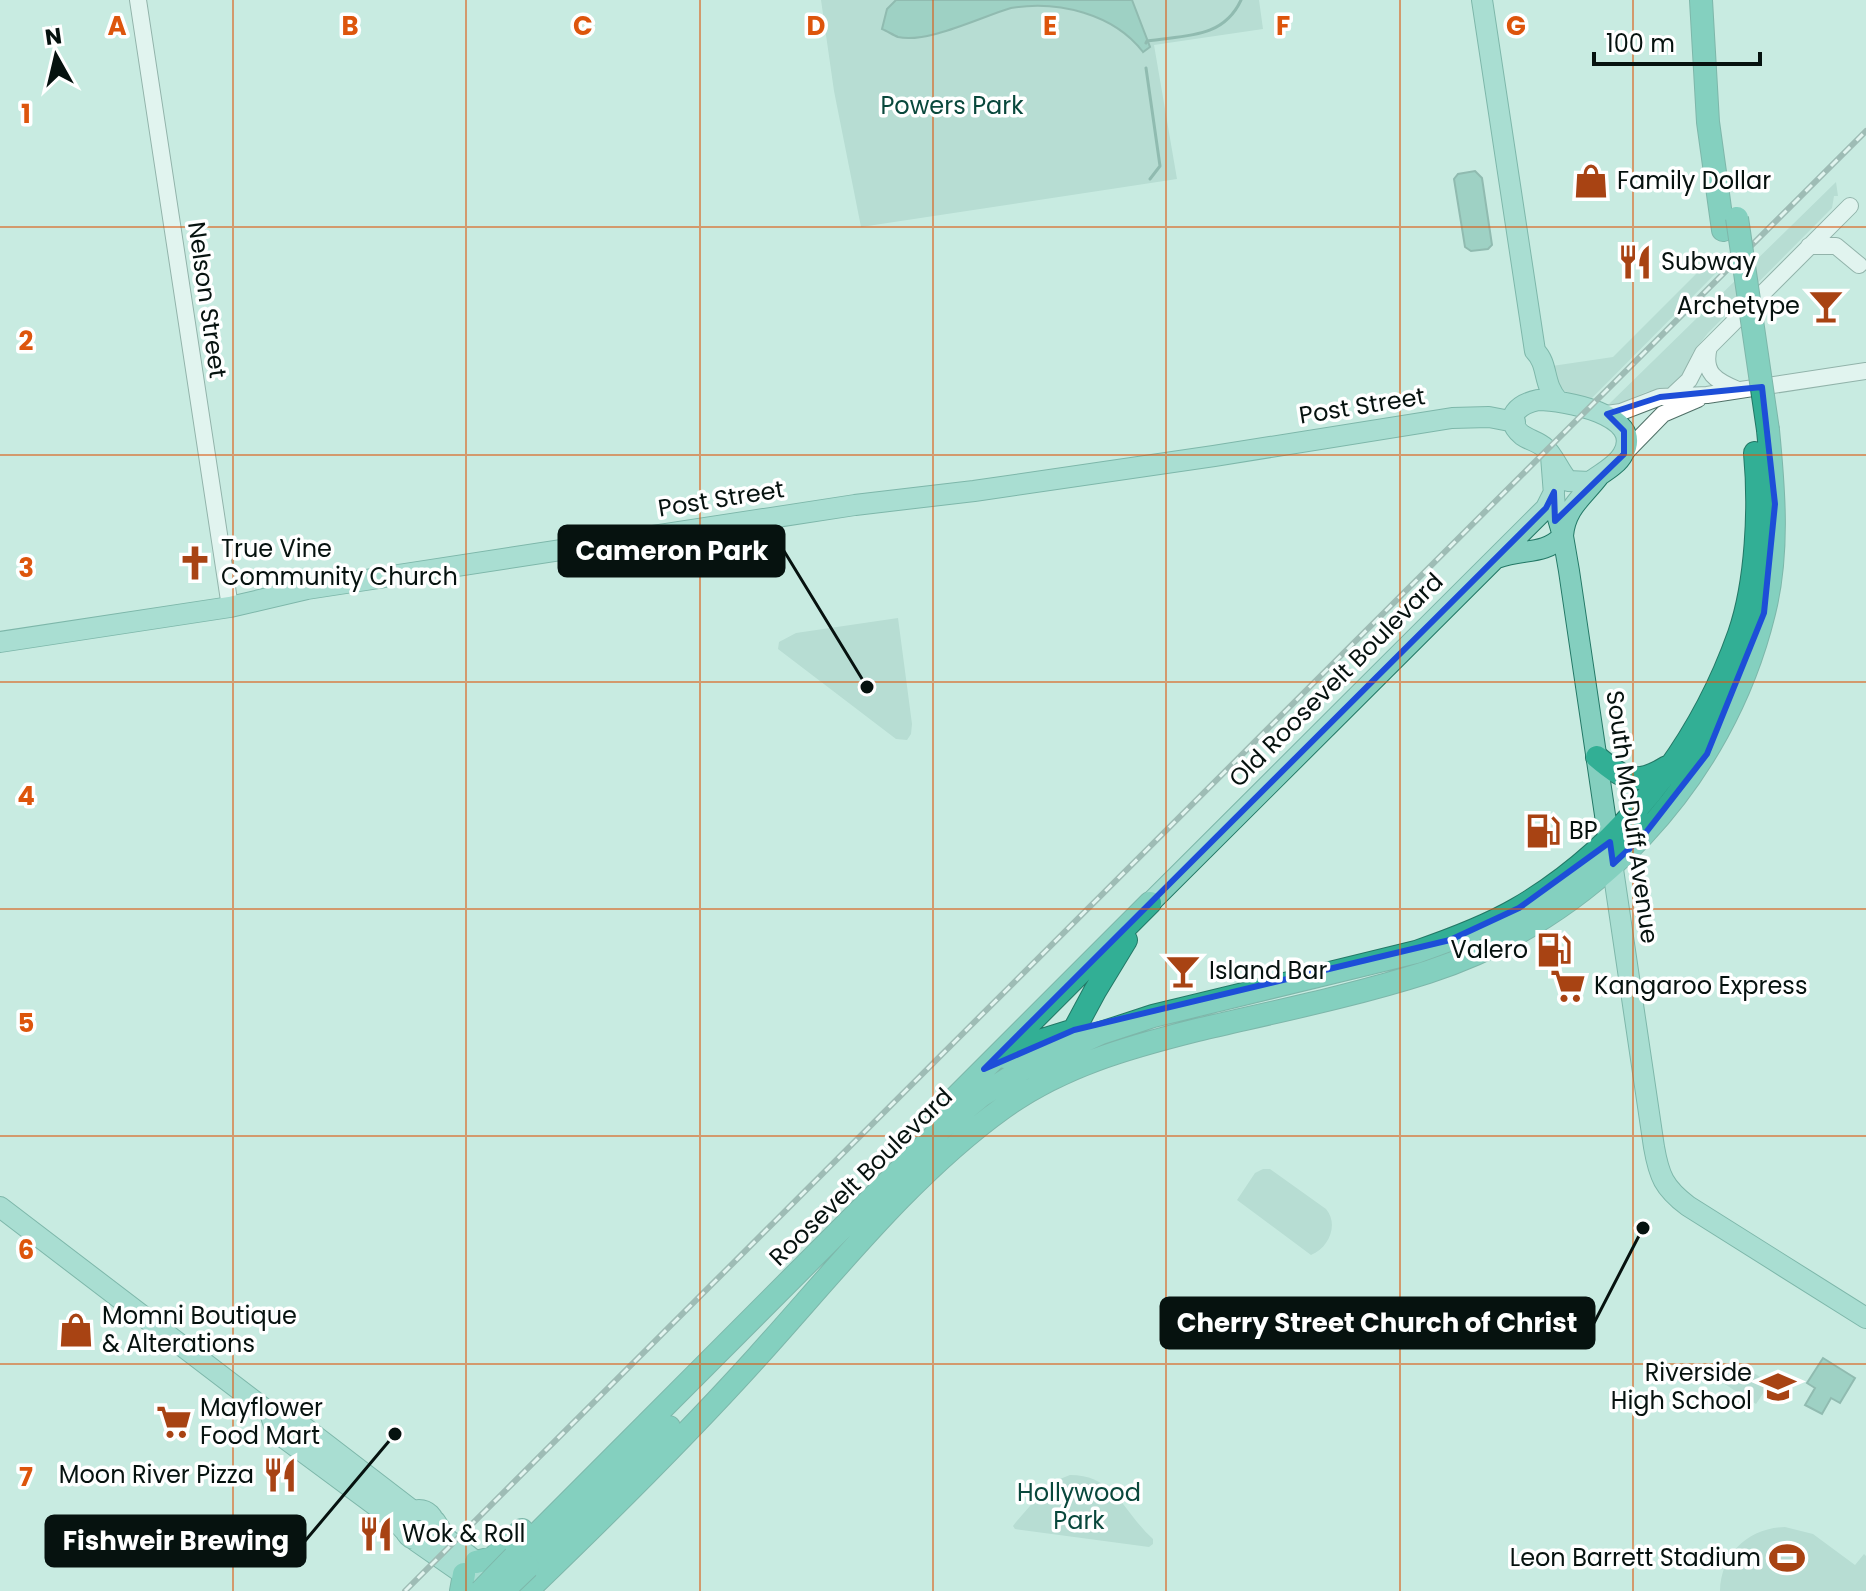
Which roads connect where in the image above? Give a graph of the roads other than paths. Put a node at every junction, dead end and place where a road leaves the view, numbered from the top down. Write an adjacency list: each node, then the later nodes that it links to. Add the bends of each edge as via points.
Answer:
1 (138, 0): 27 (street, Nelson Street)
2 (1482, 0): 10 (main road)
3 (1701, 0): 6 (highway, Roosevelt Boulevard, via 1708,122)
4 (1716, 0): 6 (highway, Roosevelt Boulevard)
5 (1850, 206): 7 (street)
6 (1730, 224): 20 (highway, Roosevelt Boulevard, bridge)
7 (1809, 246): 8 (street, via 1836,246); 9 (street)
8 (1859, 265)
9 (1709, 347): 12 (street, via 1709,372); 13 (street)
10 (1535, 351): 15 (main road); 16 (main road)
11 (1866, 371): 12 (street)
12 (1738, 390): 14 (street)
13 (1673, 395): 14 (street); 17 (street)
14 (1707, 395): 21 (street, via 1666,412)
15 (1558, 401): 16 (main road, Post Street); 17 (main road, Post Street)
16 (1529, 402): 18 (main road, Post Street, via 1480,408); 19 (main road, via 1516,410)
17 (1607, 414): 21 (main road, via 1624,431)
18 (1452, 418): 19 (main road, Post Street); 27 (main road, Post Street, via 557,550 307,589)
19 (1515, 422): 22 (main road, via 1521,434)
20 (1761, 432): 30 (highway, Roosevelt Boulevard, via 1754,555 1739,632); 32 (highway, Roosevelt Boulevard, via 1775,504 1764,613 1751,655 1707,754 1653,825)
21 (1624, 454): 23 (main road)
22 (1551, 456): 23 (main road, via 1572,482 1590,482); 24 (main road, South McDuff Avenue)
23 (1600, 474): 25 (main road, via 1571,506)
24 (1554, 492): 25 (main road, South McDuff Avenue); 26 (main road, Old Roosevelt Boulevard, via 1546,508)
25 (1563, 536): 26 (main road, via 1551,548); 29 (main road, South McDuff Avenue)
26 (1494, 559): 33 (main road, Old Roosevelt Boulevard)
27 (230, 607): 28 (main road, Post Street)
28 (0, 642)
29 (1597, 757): 30 (highway, via 1616,773 1636,779 1649,778); 31 (main road, South McDuff Avenue)
30 (1672, 764): 31 (highway, Roosevelt Boulevard)
31 (1610, 839): 32 (main road, South McDuff Avenue); 34 (highway, Roosevelt Boulevard, via 1519,908 1450,940)
32 (1613, 864): 36 (highway, Roosevelt Boulevard, via 1546,916 1430,971 1150,1041 1097,1058); 39 (main road, South McDuff Avenue, via 1657,1162 1666,1187)
33 (1150, 903): 34 (highway); 35 (highway)
34 (1072, 1038): 35 (highway, via 1014,1051); 36 (highway, via 1065,1056); 41 (highway, Roosevelt Boulevard, via 941,1129)
35 (984, 1069): 42 (highway, via 493,1558)
36 (1033, 1090): 38 (highway, Roosevelt Boulevard, via 936,1164)
37 (0, 1207): 40 (main road, via 270,1413 288,1415)
38 (865, 1238): 41 (highway); 47 (highway, via 736,1380)
39 (1866, 1318)
40 (411, 1527): 42 (main road); 42 (main road, via 424,1539 435,1521)
41 (521, 1562): 43 (highway, bridge); 45 (highway, bridge)
42 (467, 1576): 44 (main road); 46 (main road)
43 (481, 1591)
44 (487, 1591)
45 (503, 1591)
46 (514, 1591)
47 (527, 1591)

